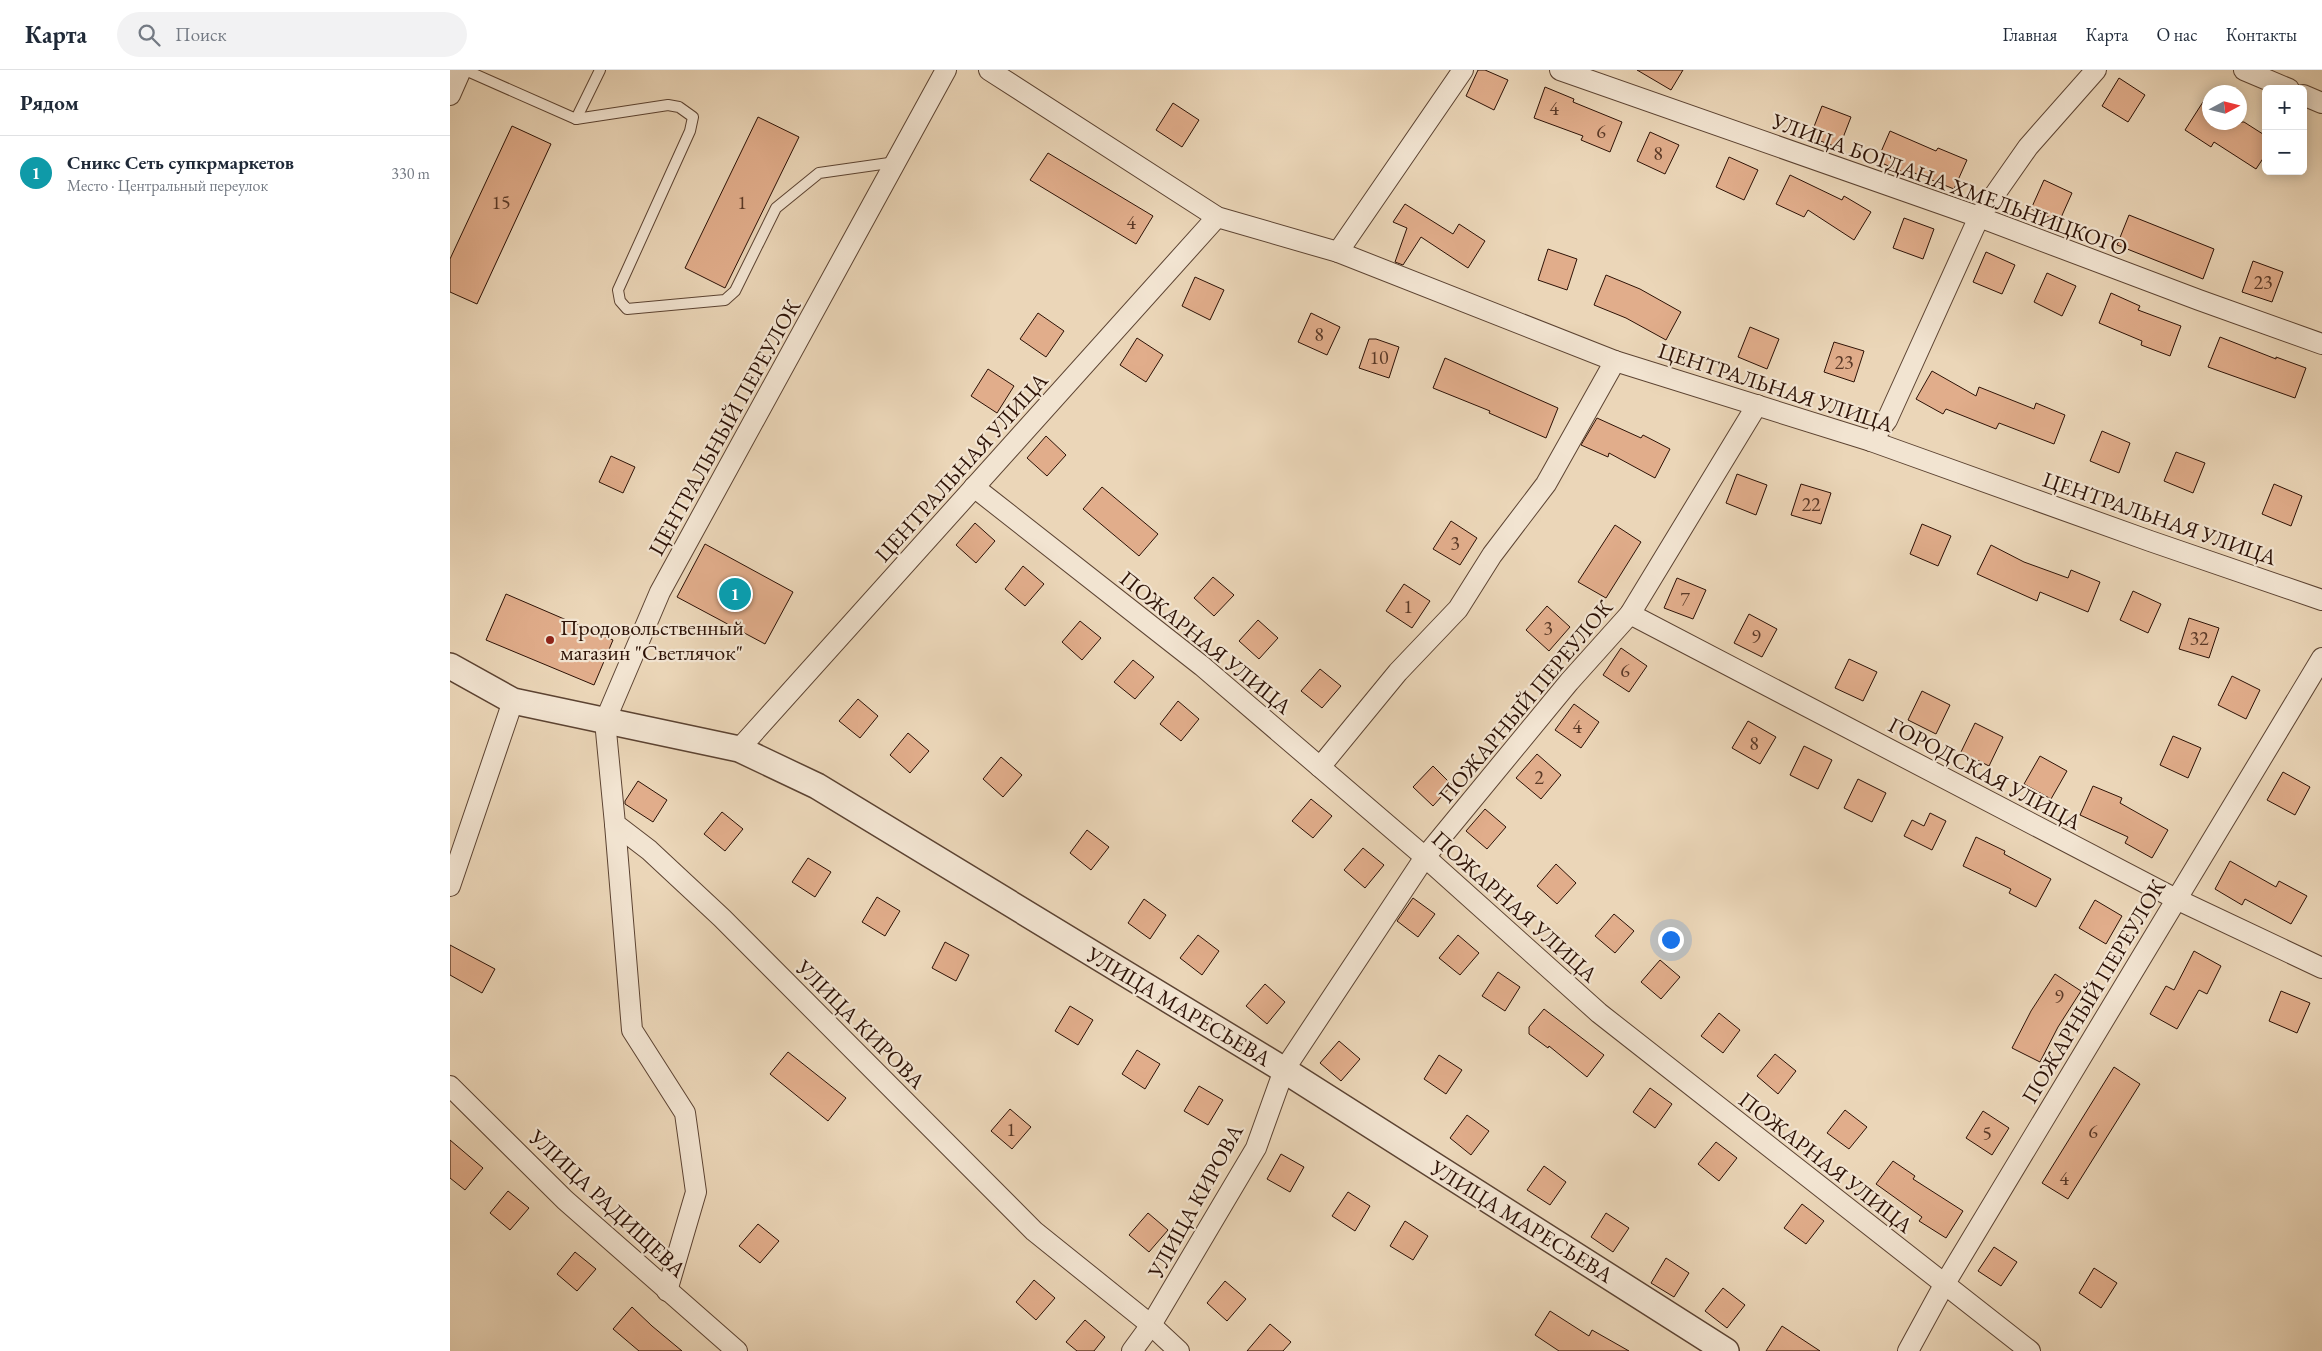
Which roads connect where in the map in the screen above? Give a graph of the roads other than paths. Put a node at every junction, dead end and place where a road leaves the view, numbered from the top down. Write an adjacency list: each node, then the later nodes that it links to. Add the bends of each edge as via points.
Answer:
1 (463, 70): 10 (street); 13 (lane)
2 (600, 70): 13 (lane)
3 (946, 70): 14 (street, ЦЕНТРАЛЬНЫЙ ПЕРЕУЛОК)
4 (988, 70): 15 (street, ЦЕНТРАЛЬНАЯ УЛИЦА)
5 (1463, 70): 17 (street)
6 (1560, 70): 16 (street, УЛИЦА БОГДАНА ХМЕЛЬНИЦКОГО)
7 (2096, 70): 16 (street, via 2028,147)
8 (2244, 70): 9 (street)
9 (2280, 85)
10 (450, 96)
11 (2307, 97): 12 (street)
12 (2322, 103)
13 (576, 119): 14 (lane, via 668,106 679,107 693,117 690,131 618,290 620,301 627,309 725,300 735,291 776,208 819,173)
14 (896, 162): 28 (street, ЦЕНТРАЛЬНЫЙ ПЕРЕУЛОК, via 660,592)
15 (1217, 217): 17 (street, ЦЕНТРАЛЬНАЯ УЛИЦА); 22 (street, ЦЕНТРАЛЬНАЯ УЛИЦА)
16 (1979, 217): 18 (street, УЛИЦА БОГДАНА ХМЕЛЬНИЦКОГО); 21 (street, via 1888,420)
17 (1338, 252): 19 (street, ЦЕНТРАЛЬНАЯ УЛИЦА)
18 (2322, 344)
19 (1615, 360): 20 (street, ЦЕНТРАЛЬНАЯ УЛИЦА); 30 (street, via 1546,484 1492,555 1458,609 1398,672)
20 (1757, 405): 21 (street, ЦЕНТРАЛЬНАЯ УЛИЦА); 24 (street, ПОЖАРНЫЙ ПЕРЕУЛОК)
21 (1871, 441): 23 (street, ЦЕНТРАЛЬНАЯ УЛИЦА)
22 (974, 488): 29 (street, ЦЕНТРАЛЬНАЯ УЛИЦА); 30 (street, ПОЖАРНАЯ УЛИЦА, via 1202,666)
23 (2322, 600)
24 (1630, 614): 32 (street, ПОЖАРНЫЙ ПЕРЕУЛОК, via 1569,682); 34 (street, ГОРОДСКАЯ УЛИЦА)
25 (2322, 658): 34 (street, ПОЖАРНЫЙ ПЕРЕУЛОК)
26 (450, 666): 27 (street, УЛИЦА МАРЕСЬЕВА)
27 (513, 701): 28 (street, УЛИЦА МАРЕСЬЕВА); 33 (street)
28 (605, 720): 29 (street, УЛИЦА МАРЕСЬЕВА); 31 (street)
29 (740, 749): 36 (street, УЛИЦА МАРЕСЬЕВА, via 817,786)
30 (1320, 767): 32 (street, ПОЖАРНАЯ УЛИЦА)
31 (616, 824): 39 (street, via 632,1030 685,1113 696,1192); 40 (street, УЛИЦА КИРОВА, via 650,850 722,918 1034,1231)
32 (1425, 857): 36 (street, ПОЖАРНЫЙ ПЕРЕУЛОК); 38 (street, ПОЖАРНАЯ УЛИЦА, via 1599,1013)
33 (450, 886)
34 (2176, 899): 35 (street, ГОРОДСКАЯ УЛИЦА); 38 (street, ПОЖАРНЫЙ ПЕРЕУЛОК)
35 (2322, 968)
36 (1284, 1070): 40 (street, УЛИЦА КИРОВА, via 1256,1148); 44 (street, УЛИЦА МАРЕСЬЕВА)
37 (450, 1086): 39 (street, УЛИЦА РАДИЩЕВА, via 565,1200)
38 (1944, 1285): 45 (street, ПОЖАРНЫЙ ПЕРЕУЛОК); 46 (street, ПОЖАРНАЯ УЛИЦА)
39 (667, 1290): 41 (street, УЛИЦА РАДИЩЕВА)
40 (1152, 1325): 42 (street, УЛИЦА КИРОВА); 43 (street, УЛИЦА КИРОВА)
41 (737, 1351)
42 (1132, 1351)
43 (1179, 1351)
44 (1726, 1351)
45 (1908, 1351)
46 (2030, 1351)

